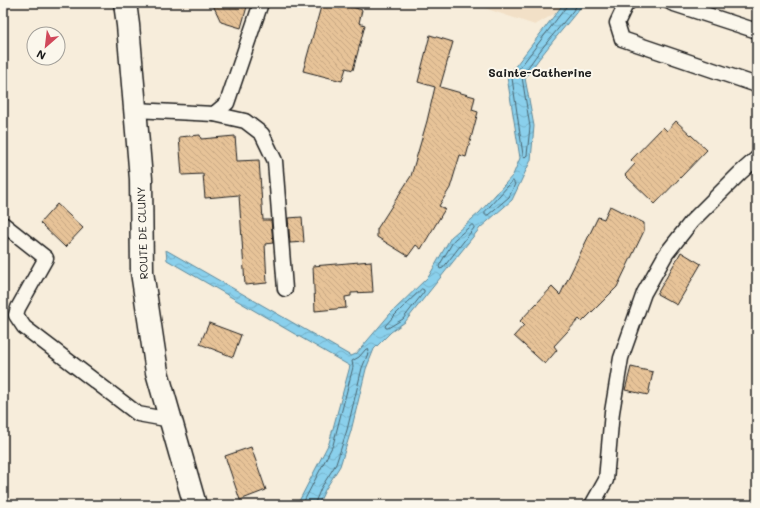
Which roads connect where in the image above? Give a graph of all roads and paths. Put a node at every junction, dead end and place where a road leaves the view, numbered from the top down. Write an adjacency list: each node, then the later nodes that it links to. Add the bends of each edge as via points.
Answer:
1 (125, 3): 7 (main road, ROUTE DE CLUNY)
2 (261, 3): 8 (lane, via 227,102)
3 (628, 3): 6 (lane, via 617,24 622,39)
4 (671, 3): 5 (lane)
5 (757, 31)
6 (757, 84)
7 (135, 110): 8 (lane); 12 (main road, ROUTE DE CLUNY, via 141,179 142,272 157,372)
8 (214, 114): 11 (lane, via 245,121 262,134 275,161)
9 (757, 158): 14 (lane, via 692,221 666,254 644,294 621,358 612,412 606,480)
10 (3, 224): 12 (lane, via 46,258 18,308 16,315 24,327 138,414)
11 (286, 289)
12 (171, 420): 13 (main road, ROUTE DE CLUNY)
13 (195, 505)
14 (592, 505)

